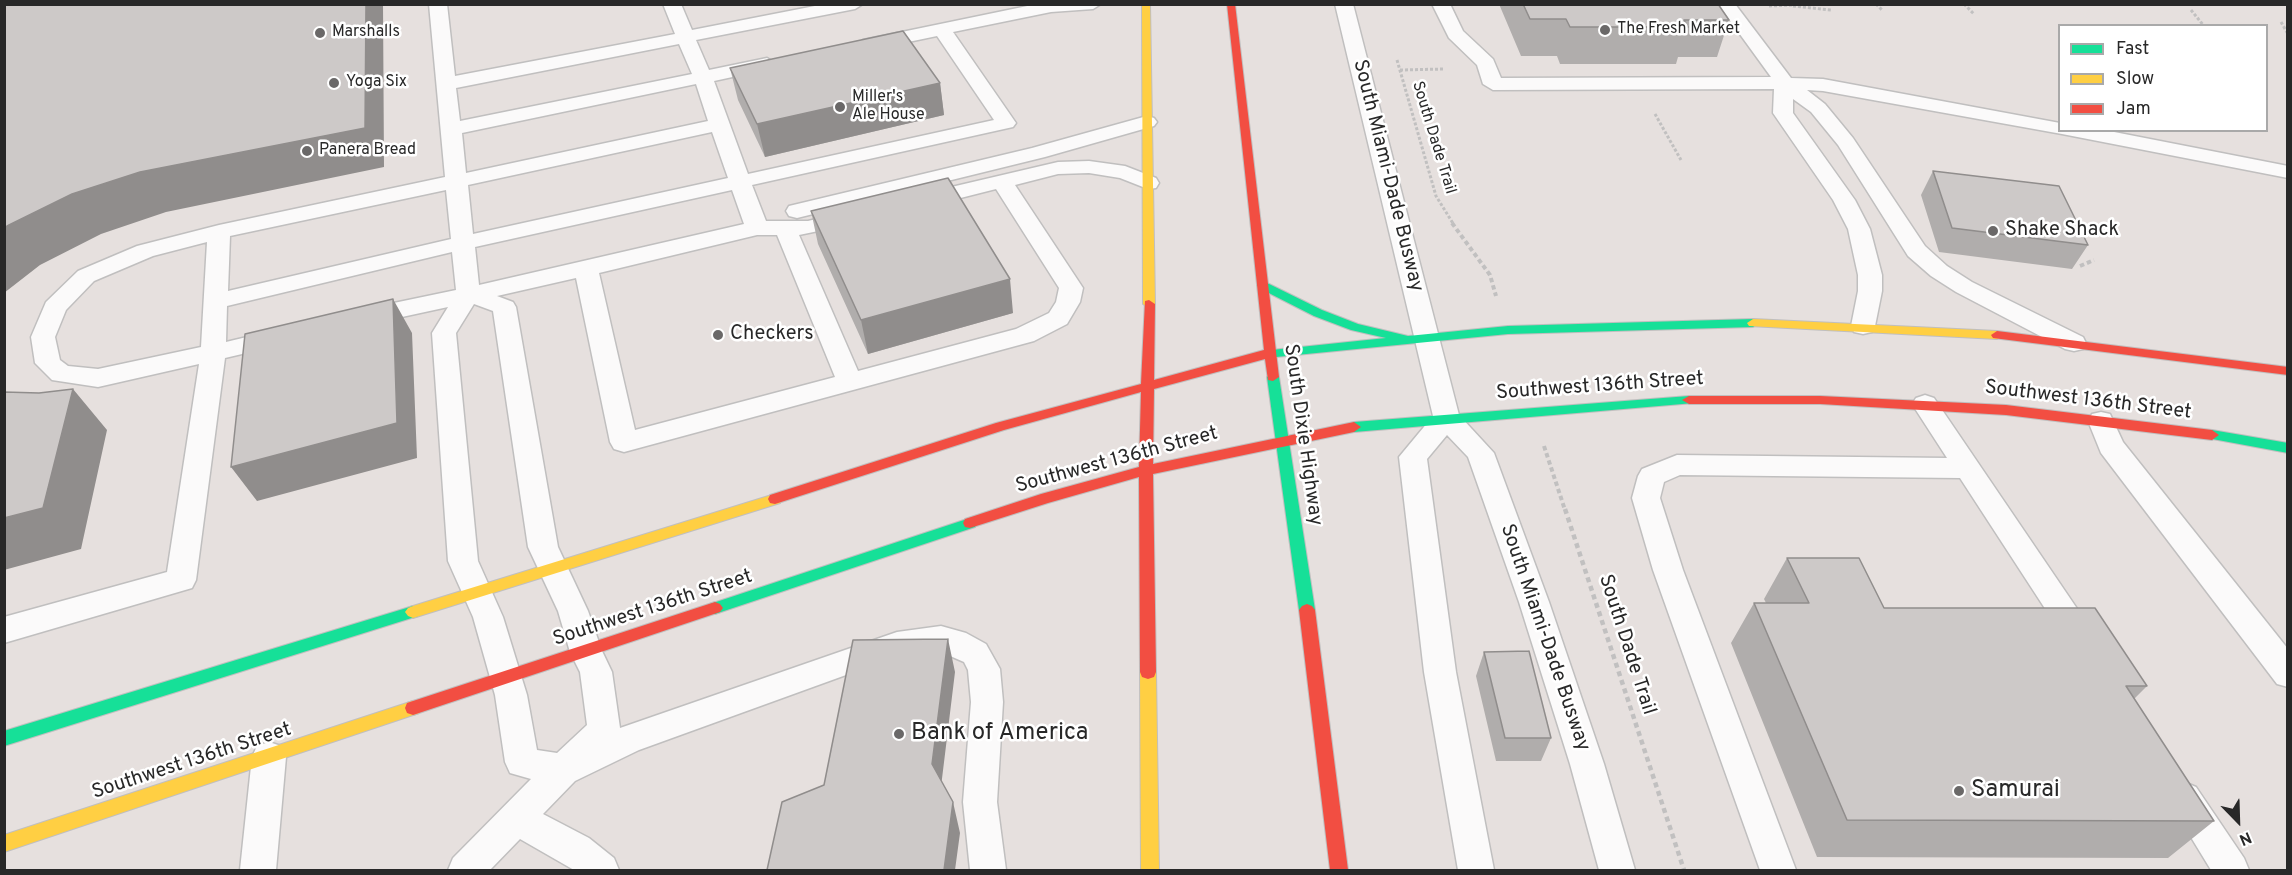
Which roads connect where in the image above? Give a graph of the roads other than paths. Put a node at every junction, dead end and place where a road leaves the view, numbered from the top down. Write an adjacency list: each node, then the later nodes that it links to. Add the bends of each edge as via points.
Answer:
1 (438, 4): 17 (lane)
2 (672, 4): 12 (lane)
3 (855, 4): 12 (lane)
4 (1093, 4): 10 (lane)
5 (1146, 4): 18 (main road)
6 (1231, 4): 33 (main road, South Dixie Highway)
7 (1344, 4): 39 (lane, South Miami-Dade Busway)
8 (1441, 4): 16 (lane, via 1455,34 1486,63 1493,84)
9 (1726, 4): 16 (lane)
10 (1051, 6): 11 (lane)
11 (942, 29): 13 (lane); 25 (lane, via 1005,123)
12 (686, 38): 15 (lane); 17 (lane)
13 (851, 47)
14 (782, 62): 15 (lane)
15 (703, 78): 19 (lane); 20 (lane)
16 (1784, 82): 21 (lane, via 1823,85); 37 (lane, via 1783,113 1844,200 1859,229 1870,275); 40 (lane, via 1818,108 1845,142 1916,251 1939,272)
17 (446, 84): 20 (lane)
18 (1147, 122): 27 (main road); 28 (lane, via 1038,153 779,215)
19 (719, 125): 24 (lane); 25 (lane)
20 (451, 129): 24 (lane)
21 (2058, 129)
22 (2080, 132): 23 (lane)
23 (2288, 171)
24 (456, 181): 30 (lane); 31 (lane)
25 (740, 182): 28 (lane); 31 (lane)
26 (1002, 182): 27 (lane, via 1058,168 1089,167 1125,172); 29 (lane, via 808,228); 44 (lane, via 1071,288 1058,318 1025,335)
27 (1148, 183): 45 (main road)
28 (757, 228): 29 (lane); 32 (lane)
29 (785, 228): 44 (lane)
30 (219, 232): 35 (lane); 41 (lane, via 145,251 86,276 55,308 43,337 48,363 62,374 98,378)
31 (463, 243): 34 (lane); 35 (lane)
32 (586, 269): 34 (lane); 44 (lane, via 624,442)
33 (1263, 285): 39 (main road, via 1355,327); 42 (main road, South Dixie Highway)
34 (468, 293): 36 (lane); 53 (lane, via 504,307 543,548); 54 (lane, via 444,333 463,561)
35 (216, 301): 41 (lane)
36 (340, 323)
37 (1863, 326): 39 (main road, via 1608,324); 40 (main road)
38 (306, 331): 41 (lane)
39 (1415, 338): 42 (main road); 47 (lane, South Miami-Dade Busway)
40 (2074, 343): 43 (main road)
41 (213, 353): 55 (lane, via 181,580)
42 (1270, 353): 45 (main road); 49 (main road, South Dixie Highway)
43 (2288, 371)
44 (850, 382)
45 (1148, 384): 52 (main road); 53 (main road, via 1001,426)
46 (1925, 404): 47 (main road, Southwest 136th Street, via 1665,400); 48 (main road, Southwest 136th Street); 51 (lane)
47 (1447, 418): 49 (main road, Southwest 136th Street, via 1342,428); 72 (lane, via 1413,457 1440,672); 73 (lane, South Miami-Dade Busway, via 1480,453 1587,764)
48 (2101, 421): 50 (main road, Southwest 136th Street); 58 (lane, via 2118,455)
49 (1284, 440): 52 (main road, Southwest 136th Street); 71 (main road, South Dixie Highway)
50 (2288, 448)
51 (1968, 468): 57 (lane); 74 (lane, via 1677,465 1652,476 1646,498 1668,570)
52 (1146, 470): 56 (main road, Southwest 136th Street, via 1046,498); 70 (main road)
53 (553, 569): 54 (main road); 56 (lane, via 573,611)
54 (477, 592): 59 (lane); 60 (main road)
55 (4, 630)
56 (586, 652): 59 (main road, Southwest 136th Street); 62 (lane, via 596,672 604,730)
57 (2098, 664)
58 (2288, 674)
59 (506, 678): 61 (main road, Southwest 136th Street); 62 (lane, via 522,762)
60 (4, 739)
61 (269, 757): 65 (main road, Southwest 136th Street); 66 (lane)
62 (562, 770): 64 (lane); 69 (lane, via 627,740 852,659 897,645 941,639 955,642 975,653 984,669 987,702 980,802)
63 (2168, 772): 75 (lane)
64 (516, 818): 67 (lane); 68 (lane, via 576,850)
65 (4, 844)
66 (258, 870)
67 (466, 870)
68 (601, 870)
69 (988, 870)
70 (1150, 870)
71 (1339, 870)
72 (1476, 870)
73 (1617, 870)
74 (1778, 870)
75 (2231, 870)

